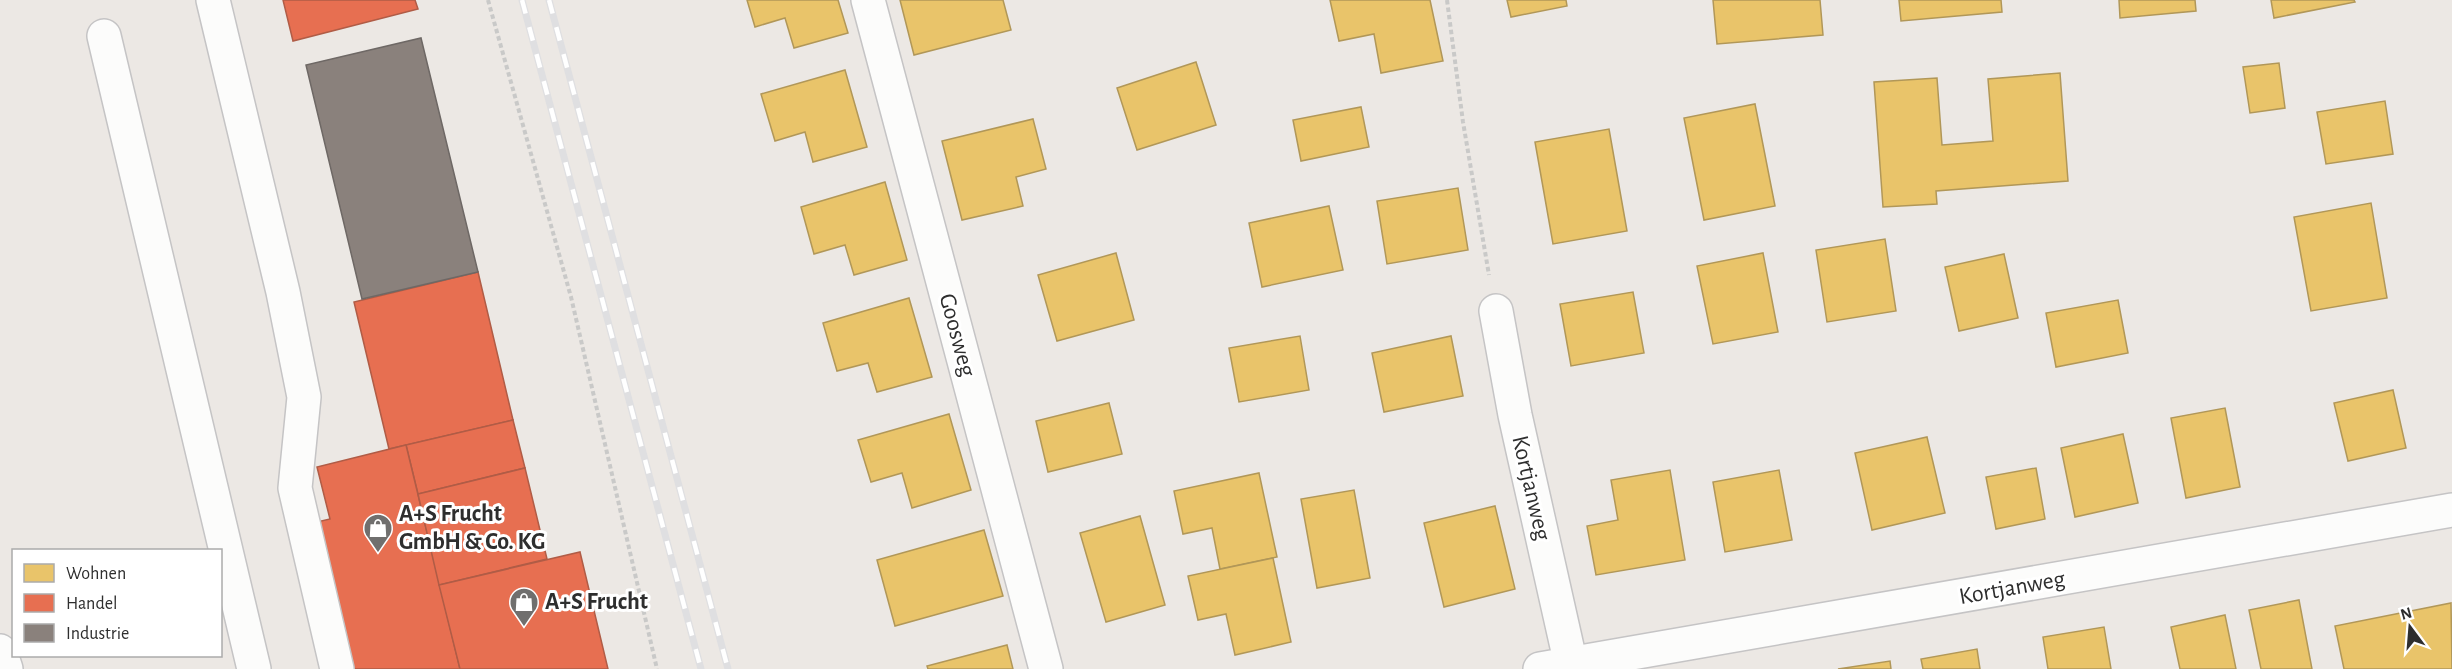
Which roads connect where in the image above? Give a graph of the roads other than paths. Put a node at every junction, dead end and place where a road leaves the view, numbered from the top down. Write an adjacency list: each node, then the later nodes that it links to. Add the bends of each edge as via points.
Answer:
1 (213, 0): 10 (street, via 304,397 295,488)
2 (868, 0): 11 (street, Goosweg)
3 (104, 36): 9 (street)
4 (1496, 311): 7 (street, Kortjanweg)
5 (2452, 510): 7 (street, Kortjanweg)
6 (0, 651): 8 (street)
7 (1561, 667)
8 (6, 669)
9 (254, 669)
10 (337, 669)
11 (1046, 669)

